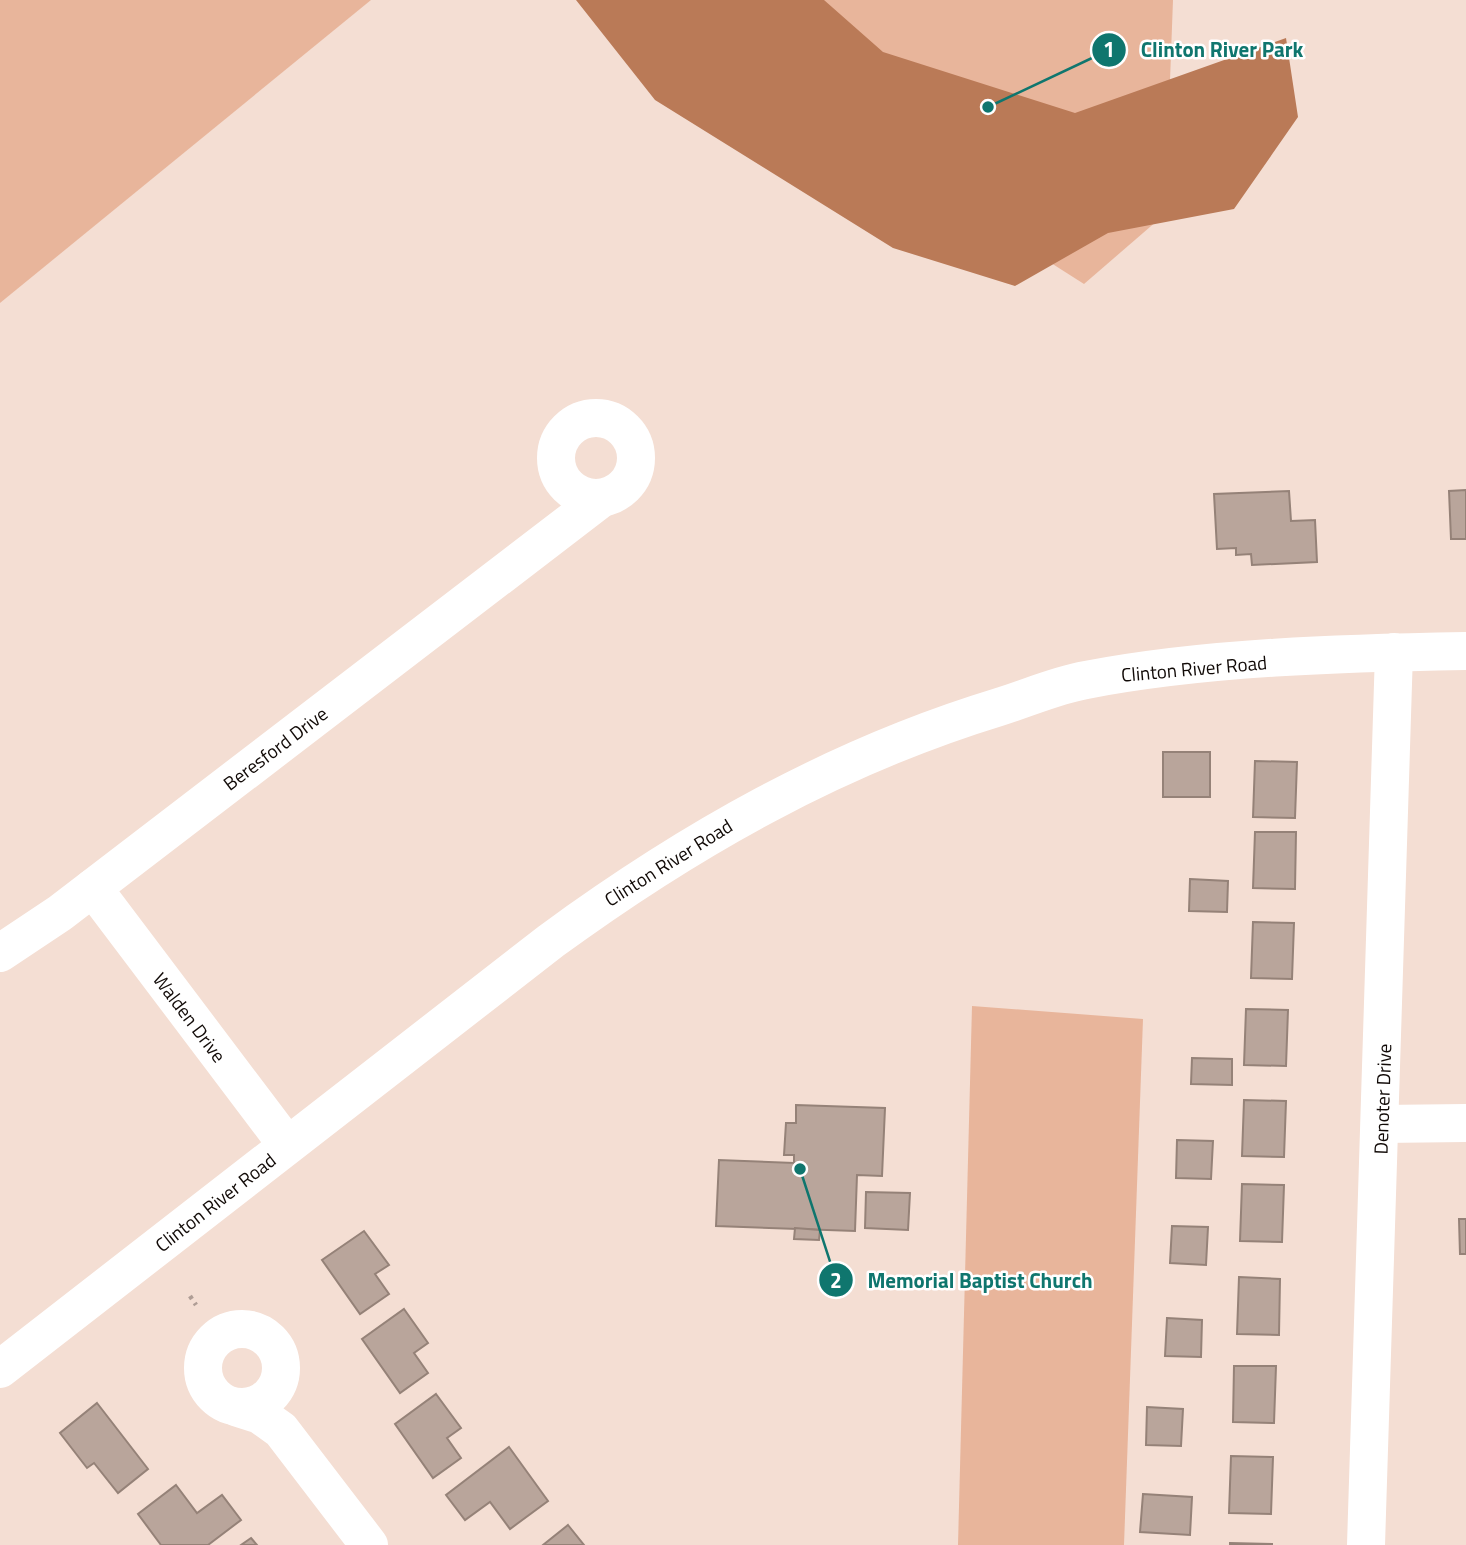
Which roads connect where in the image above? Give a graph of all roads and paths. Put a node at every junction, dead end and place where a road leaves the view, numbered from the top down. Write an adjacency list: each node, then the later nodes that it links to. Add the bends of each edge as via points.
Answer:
1 (559, 472): 2 (street, via 576,493); 2 (street, Beresford Drive, via 558,446 574,425 586,419 612,421 630,438 636,463 625,486); 3 (street, Beresford Drive, via 561,500)
2 (602, 498): 3 (street, Beresford Drive)
3 (549, 540): 6 (street, Beresford Drive)
4 (1466, 651): 5 (street, Clinton River Road)
5 (1394, 652): 9 (street, Denoter Drive); 10 (street, Clinton River Road, via 1162,668 1082,681 929,728 868,754 728,823 626,886)
6 (93, 888): 7 (street, Beresford Drive); 10 (street, Walden Drive)
7 (0, 953)
8 (1466, 1123): 9 (street)
9 (1381, 1124): 18 (street, Denoter Drive)
10 (287, 1146): 13 (street, Clinton River Road)
11 (190, 1296): 12 (path)
12 (196, 1305)
13 (0, 1369)
14 (279, 1381): 15 (street, via 263,1401); 15 (street, via 282,1368 273,1344 252,1330 227,1332 208,1349 203,1374 215,1396); 16 (street)
15 (238, 1408): 16 (street, via 260,1415)
16 (281, 1430): 17 (street)
17 (369, 1545)
18 (1366, 1545)

